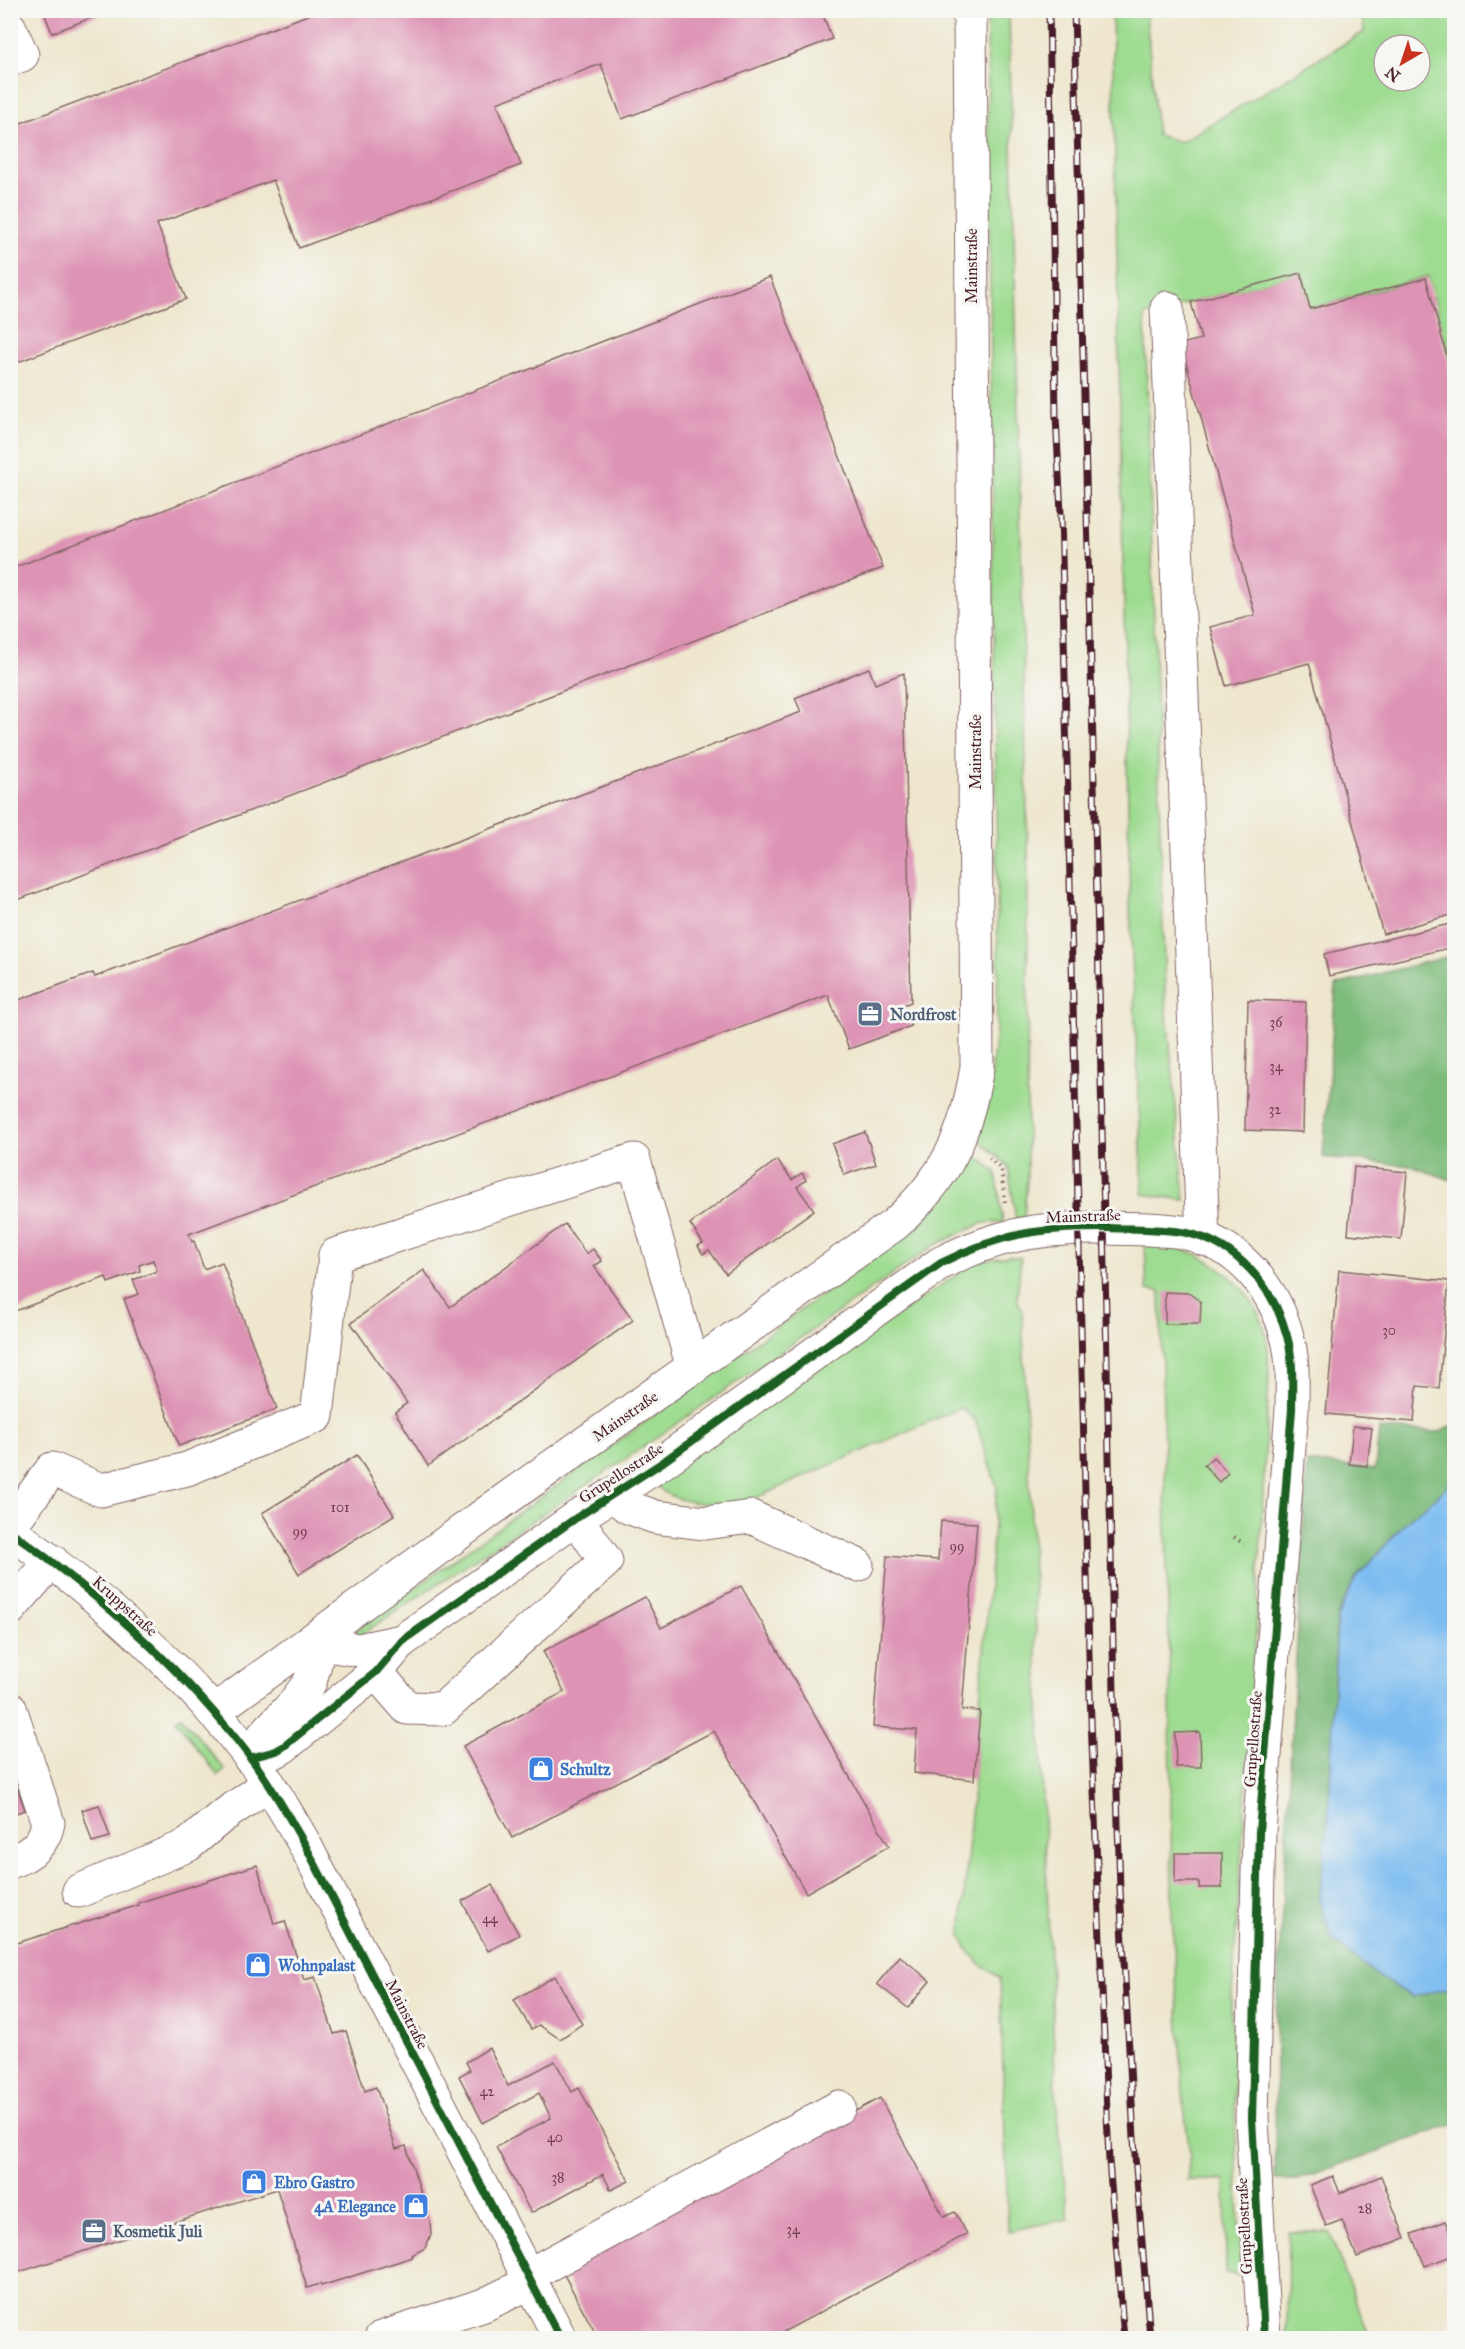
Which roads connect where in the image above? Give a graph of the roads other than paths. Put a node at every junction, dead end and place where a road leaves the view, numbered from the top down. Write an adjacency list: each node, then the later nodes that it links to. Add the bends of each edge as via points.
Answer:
1 (970, 10): 8 (street, Mainstraße, via 977,1067 972,1096 962,1132 939,1176 919,1203)
2 (10, 28): 3 (street, via 22,55)
3 (10, 59)
4 (1167, 308): 7 (street)
5 (1144, 1229): 6 (street, Mainstraße, via 1083,1228); 7 (street, Grupellostraße, via 1188,1233)
6 (1016, 1234): 9 (street, Grupellostraße, via 973,1246 941,1263)
7 (1203, 1239): 29 (street, Grupellostraße, via 1222,1246 1241,1260 1266,1289 1287,1335 1292,1367 1259,1832 1252,2119)
8 (693, 1368): 11 (street, via 634,1160 335,1255 317,1416 186,1469 100,1490 52,1469); 16 (street, Mainstraße)
9 (613, 1495): 10 (street, Grupellostraße); 14 (street, via 628,1507 655,1517 705,1523 751,1517)
10 (576, 1518): 17 (street, Grupellostraße); 18 (street, via 606,1561 443,1709 408,1708)
11 (10, 1526)
12 (10, 1531): 13 (street, Kruppstraße)
13 (52, 1561): 15 (street); 20 (street, Kruppstraße, via 139,1634)
14 (857, 1565)
15 (10, 1609)
16 (315, 1638): 17 (street, Grupellostraße, via 359,1650); 20 (street, Mainstraße); 21 (street, via 316,1660 310,1682 264,1735)
17 (402, 1641): 18 (street, Grupellostraße)
18 (376, 1672): 21 (street, Grupellostraße, via 283,1747)
19 (10, 1708): 23 (street, via 48,1822 45,1836 35,1849)
20 (213, 1712): 21 (street, Mainstraße)
21 (250, 1758): 22 (street, Mainstraße)
22 (269, 1784): 24 (street, via 188,1845); 26 (street, Mainstraße, via 304,1843)
23 (10, 1862)
24 (79, 1891)
25 (839, 2107): 26 (street)
26 (529, 2279): 27 (street, via 484,2304); 28 (street, Mainstraße)
27 (381, 2338)
28 (560, 2338)
29 (1264, 2338)

